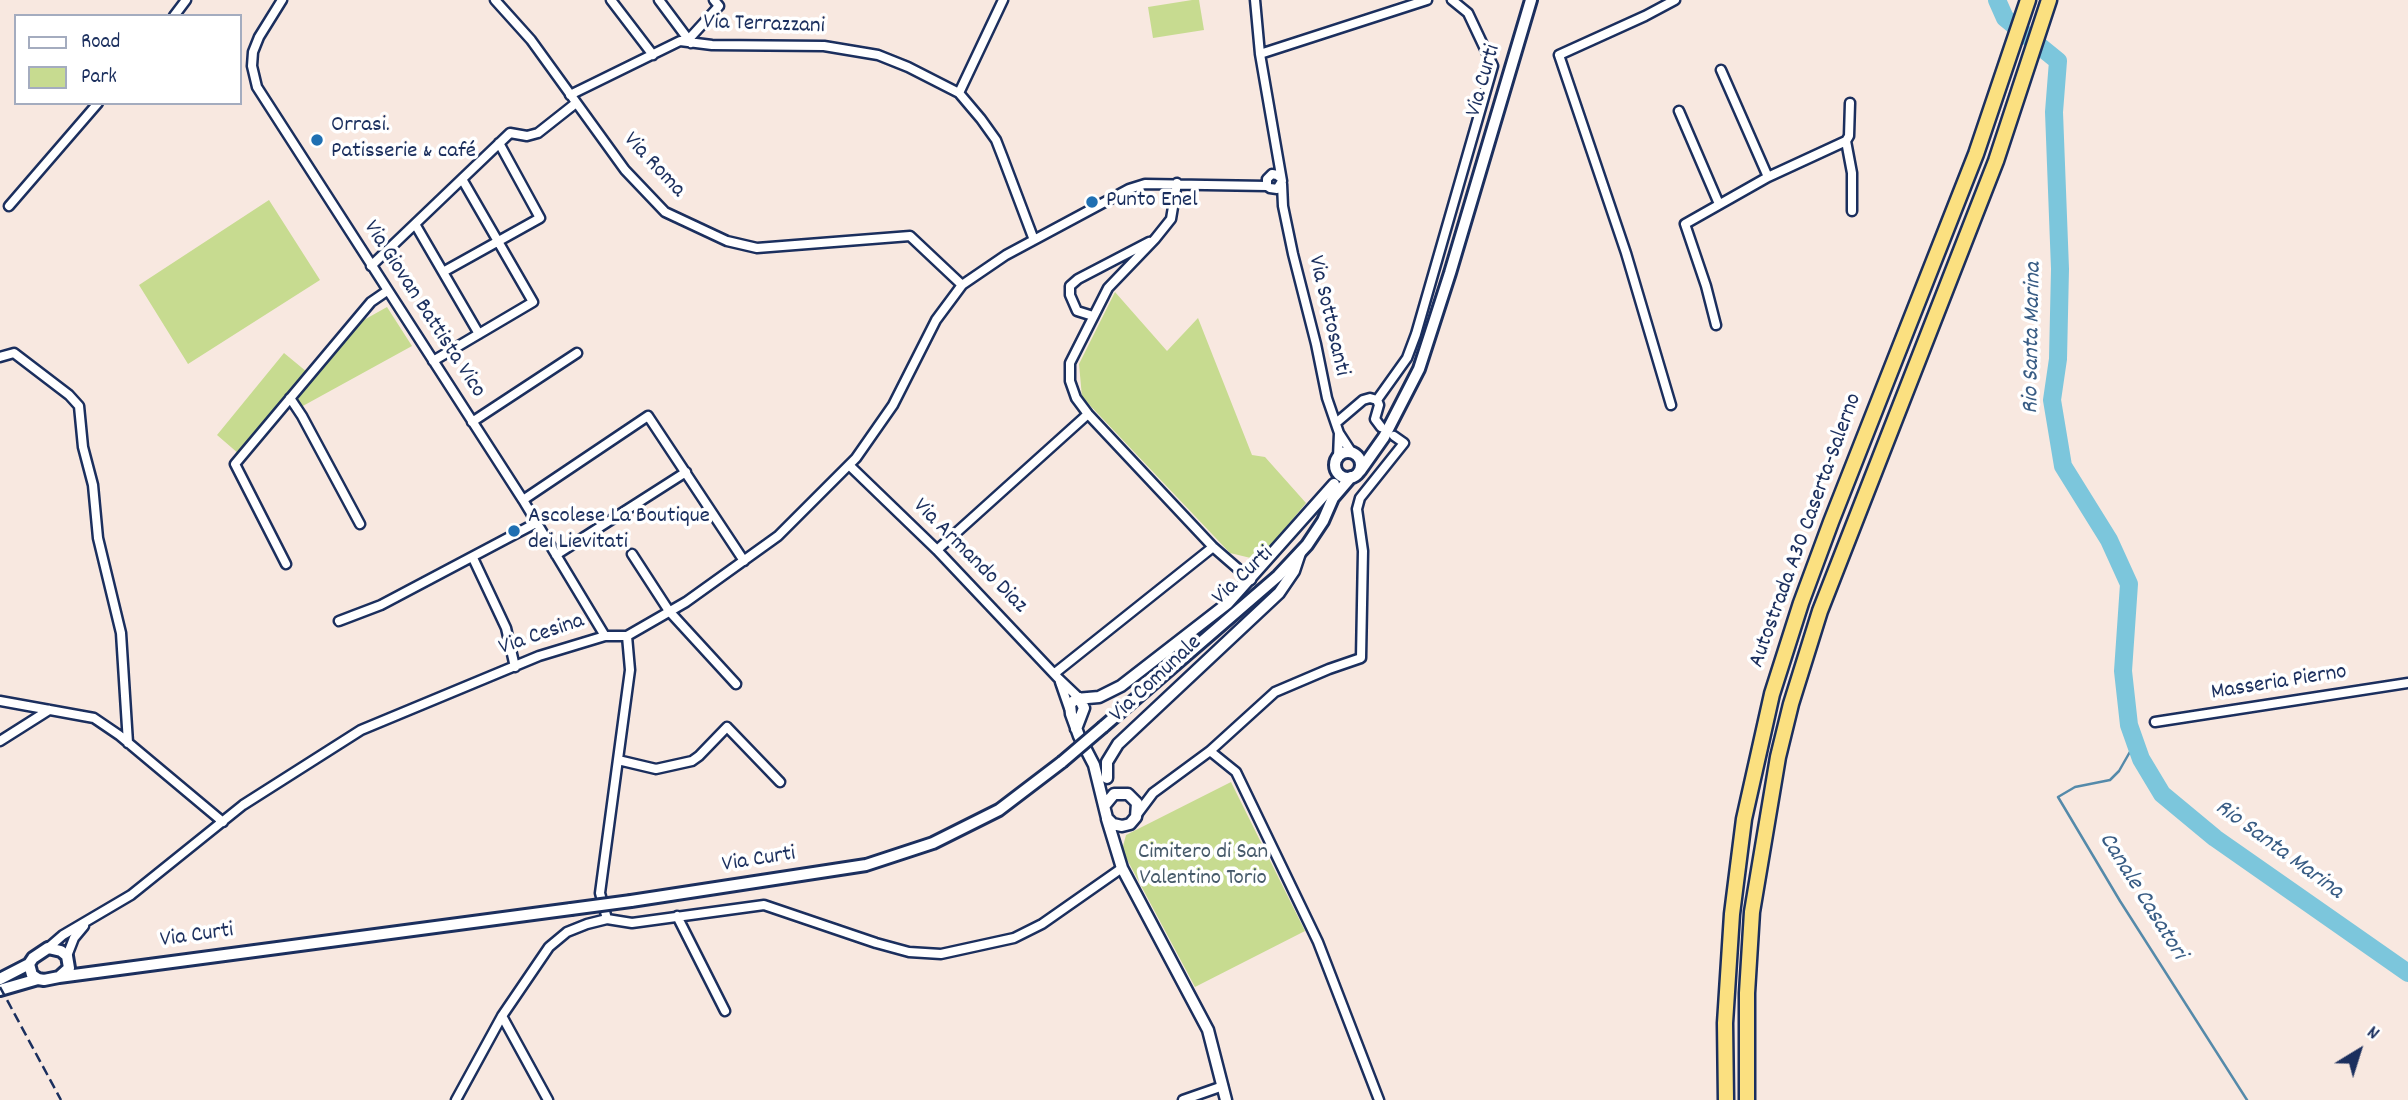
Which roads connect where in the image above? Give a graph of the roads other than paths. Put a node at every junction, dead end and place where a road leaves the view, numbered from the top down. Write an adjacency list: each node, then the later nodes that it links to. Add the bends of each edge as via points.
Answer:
1 (282, 0): 40 (street, Via Giovan Battista Vico, via 253,52 257,87)
2 (495, 0): 19 (street, Via Roma)
3 (611, 0): 16 (street)
4 (659, 0): 14 (street)
5 (1003, 0): 18 (street)
6 (1255, 0): 15 (street, Via Sottosanti)
7 (1427, 0): 15 (street)
8 (1452, 0): 51 (street, via 1468,13 1493,66 1416,334 1407,358)
9 (1531, 0): 59 (main road, Via Curti, via 1419,369)
10 (1675, 0): 52 (street, via 1559,55)
11 (2028, 0): 128 (highway, Autostrada A30 Caserta-Salerno, via 1976,154 1831,522 1772,694 1744,819 1732,914)
12 (2049, 0): 129 (highway, Autostrada A30 Caserta-Salerno, via 1996,161 1820,611 1791,704 1752,912)
13 (716, 3): 14 (street)
14 (690, 41): 16 (street, Via Terrazzani, via 680,41); 18 (street, Via Terrazzani, via 824,46 878,55)
15 (1260, 54): 26 (street, Via Sottosanti)
16 (653, 55): 19 (street, Via Terrazzani)
17 (1721, 70): 27 (street)
18 (959, 93): 38 (street, via 996,140)
19 (570, 94): 20 (street, Via Roma)
20 (576, 103): 25 (street, via 538,133 510,133); 42 (street, Via Roma, via 625,170 665,212 727,241 757,248 910,236)
21 (1850, 103): 24 (street)
22 (96, 105): 33 (street)
23 (1679, 111): 32 (street)
24 (1846, 141): 27 (street); 35 (street)
25 (499, 143): 28 (street); 39 (street, via 540,218)
26 (1278, 156): 29 (street, Via Sottosanti); 30 (street, Via Sottosanti)
27 (1768, 177): 32 (street)
28 (462, 179): 36 (street); 39 (street)
29 (1270, 181): 30 (street, via 1278,174); 30 (street, via 1277,189); 31 (street, via 1214,186); 34 (street, Via Sottosanti)
30 (1282, 181): 34 (street, Via Sottosanti)
31 (1177, 183): 37 (street, via 1171,219); 38 (street, via 1129,189)
32 (1719, 204): 45 (street, via 1685,223)
33 (9, 206)
34 (1283, 206): 55 (street, Via Sottosanti)
35 (1852, 211)
36 (415, 223): 40 (street); 41 (street)
37 (1155, 239): 44 (street, via 1108,288); 44 (street, via 1070,286 1077,311)
38 (1034, 240): 42 (street)
39 (498, 241): 41 (street); 46 (street, via 533,302)
40 (371, 266): 43 (street, Via Giovan Battista Vico)
41 (443, 272): 46 (street)
42 (962, 285): 62 (street, via 936,320 893,405)
43 (387, 290): 49 (street, Via Giovan Battista Vico); 50 (street, via 371,302)
44 (1093, 316): 53 (street, via 1070,363 1070,382)
45 (1716, 325)
46 (479, 334): 49 (street)
47 (576, 353): 54 (street)
48 (0, 357): 94 (street, via 14,353 79,405 98,538 121,632)
49 (433, 361): 54 (street, Via Giovan Battista Vico)
50 (290, 398): 69 (street); 77 (street, via 235,464)
51 (1377, 400): 55 (street, via 1363,400); 56 (street, via 1375,419)
52 (1671, 405)
53 (1088, 414): 70 (street); 71 (street)
54 (472, 422): 67 (street, Via Giovan Battista Vico)
55 (1336, 423): 57 (street, Via Sottosanti)
56 (1381, 427)
57 (1339, 433): 60 (street, Via Sottosanti); 61 (street, Via Sottosanti)
58 (1394, 436): 95 (street, via 1404,443 1360,498 1357,509 1363,551 1361,658 1275,692)
59 (1378, 447): 60 (main road); 64 (main road, Via Curti)
60 (1354, 454): 61 (main road, via 1344,453); 64 (main road, via 1360,460)
61 (1337, 463): 64 (main road, via 1340,475); 65 (main road, Via Curti)
62 (850, 466): 71 (street, Via Armando Diaz); 76 (street, via 778,536)
63 (685, 471): 67 (street, via 648,416); 74 (street); 76 (street)
64 (1355, 474): 66 (main road, Via Curti)
65 (1334, 484): 66 (main road, Via Curti); 78 (street, Via Curti)
66 (1333, 498): 72 (main road, Via Curti)
67 (523, 500): 68 (street, Via Giovan Battista Vico)
68 (536, 523): 74 (street, Via Giovan Battista Vico); 75 (street)
69 (360, 524)
70 (1213, 547): 78 (street); 84 (street)
71 (937, 550): 84 (street, Via Armando Diaz)
72 (1300, 553): 98 (street, Via Comunale, via 1279,593 1118,744 1107,762); 115 (main road, Via Curti, bridge, via 1062,762 999,810 933,843 866,865)
73 (632, 554): 79 (street)
74 (556, 555): 81 (street, Via Giovan Battista Vico)
75 (473, 558): 80 (street); 83 (street, via 506,628)
76 (744, 561): 79 (street)
77 (286, 564)
78 (1251, 580): 87 (street, Via Curti, via 1136,676 1099,697)
79 (669, 611): 82 (street); 86 (street)
80 (339, 621)
81 (605, 636): 82 (street, Via Cesina); 83 (street, Via Cesina)
82 (627, 636): 96 (street, via 630,670)
83 (515, 667): 105 (street, Via Cesina, via 361,730)
84 (1057, 676): 87 (street, Via Armando Diaz); 89 (street, Via Armando Diaz)
85 (2408, 683): 91 (street, Masseria Pierno)
86 (736, 684)
87 (1079, 698): 89 (street); 92 (street, via 1084,708)
88 (0, 701): 90 (street)
89 (1069, 708): 92 (street, Via Armando Diaz)
90 (49, 710): 93 (street); 94 (street, via 94,718)
91 (2155, 722)
92 (1076, 729): 97 (street, Via Armando Diaz)
93 (0, 741)
94 (128, 743): 105 (street)
95 (1210, 751): 100 (street); 127 (street, via 1236,772 1318,942)
96 (618, 760): 99 (street, via 656,769 692,761 727,727); 110 (street, via 600,893)
97 (1094, 765): 98 (street); 102 (street)
98 (1107, 778): 101 (street)
99 (780, 782)
100 (1153, 793): 101 (street); 103 (street)
101 (1127, 795): 102 (street, via 1114,794); 103 (street, via 1137,803)
102 (1105, 805): 104 (street)
103 (1138, 813): 106 (street)
104 (1107, 818): 106 (street, via 1113,824); 107 (street)
105 (223, 822): 111 (street, Via Cesina, via 131,895)
106 (1126, 825): 107 (street)
107 (1114, 845): 108 (street)
108 (1122, 868): 109 (street, via 1014,938 942,954 876,943 764,905); 122 (street, via 1208,1030)
109 (677, 916): 110 (street, via 632,923); 120 (street)
110 (607, 919): 121 (street, via 567,932 549,947)
111 (88, 920): 112 (street); 113 (street, Via Cesina, via 74,938)
112 (48, 948): 113 (main road, via 61,950); 114 (main road)
113 (68, 959): 115 (main road); 116 (main road, Via Cesina, via 69,968)
114 (29, 964): 117 (main road); 118 (main road)
115 (96, 972): 116 (main road, Via Curti)
116 (59, 977): 118 (main road)
117 (0, 979)
118 (37, 979): 119 (main road)
119 (0, 990)
120 (725, 1011)
121 (502, 1016): 123 (street); 124 (street)
122 (1223, 1086): 125 (street); 126 (street)
123 (456, 1100)
124 (548, 1100)
125 (1183, 1100)
126 (1226, 1100)
127 (1380, 1100)
128 (1726, 1100)
129 (1747, 1100)

